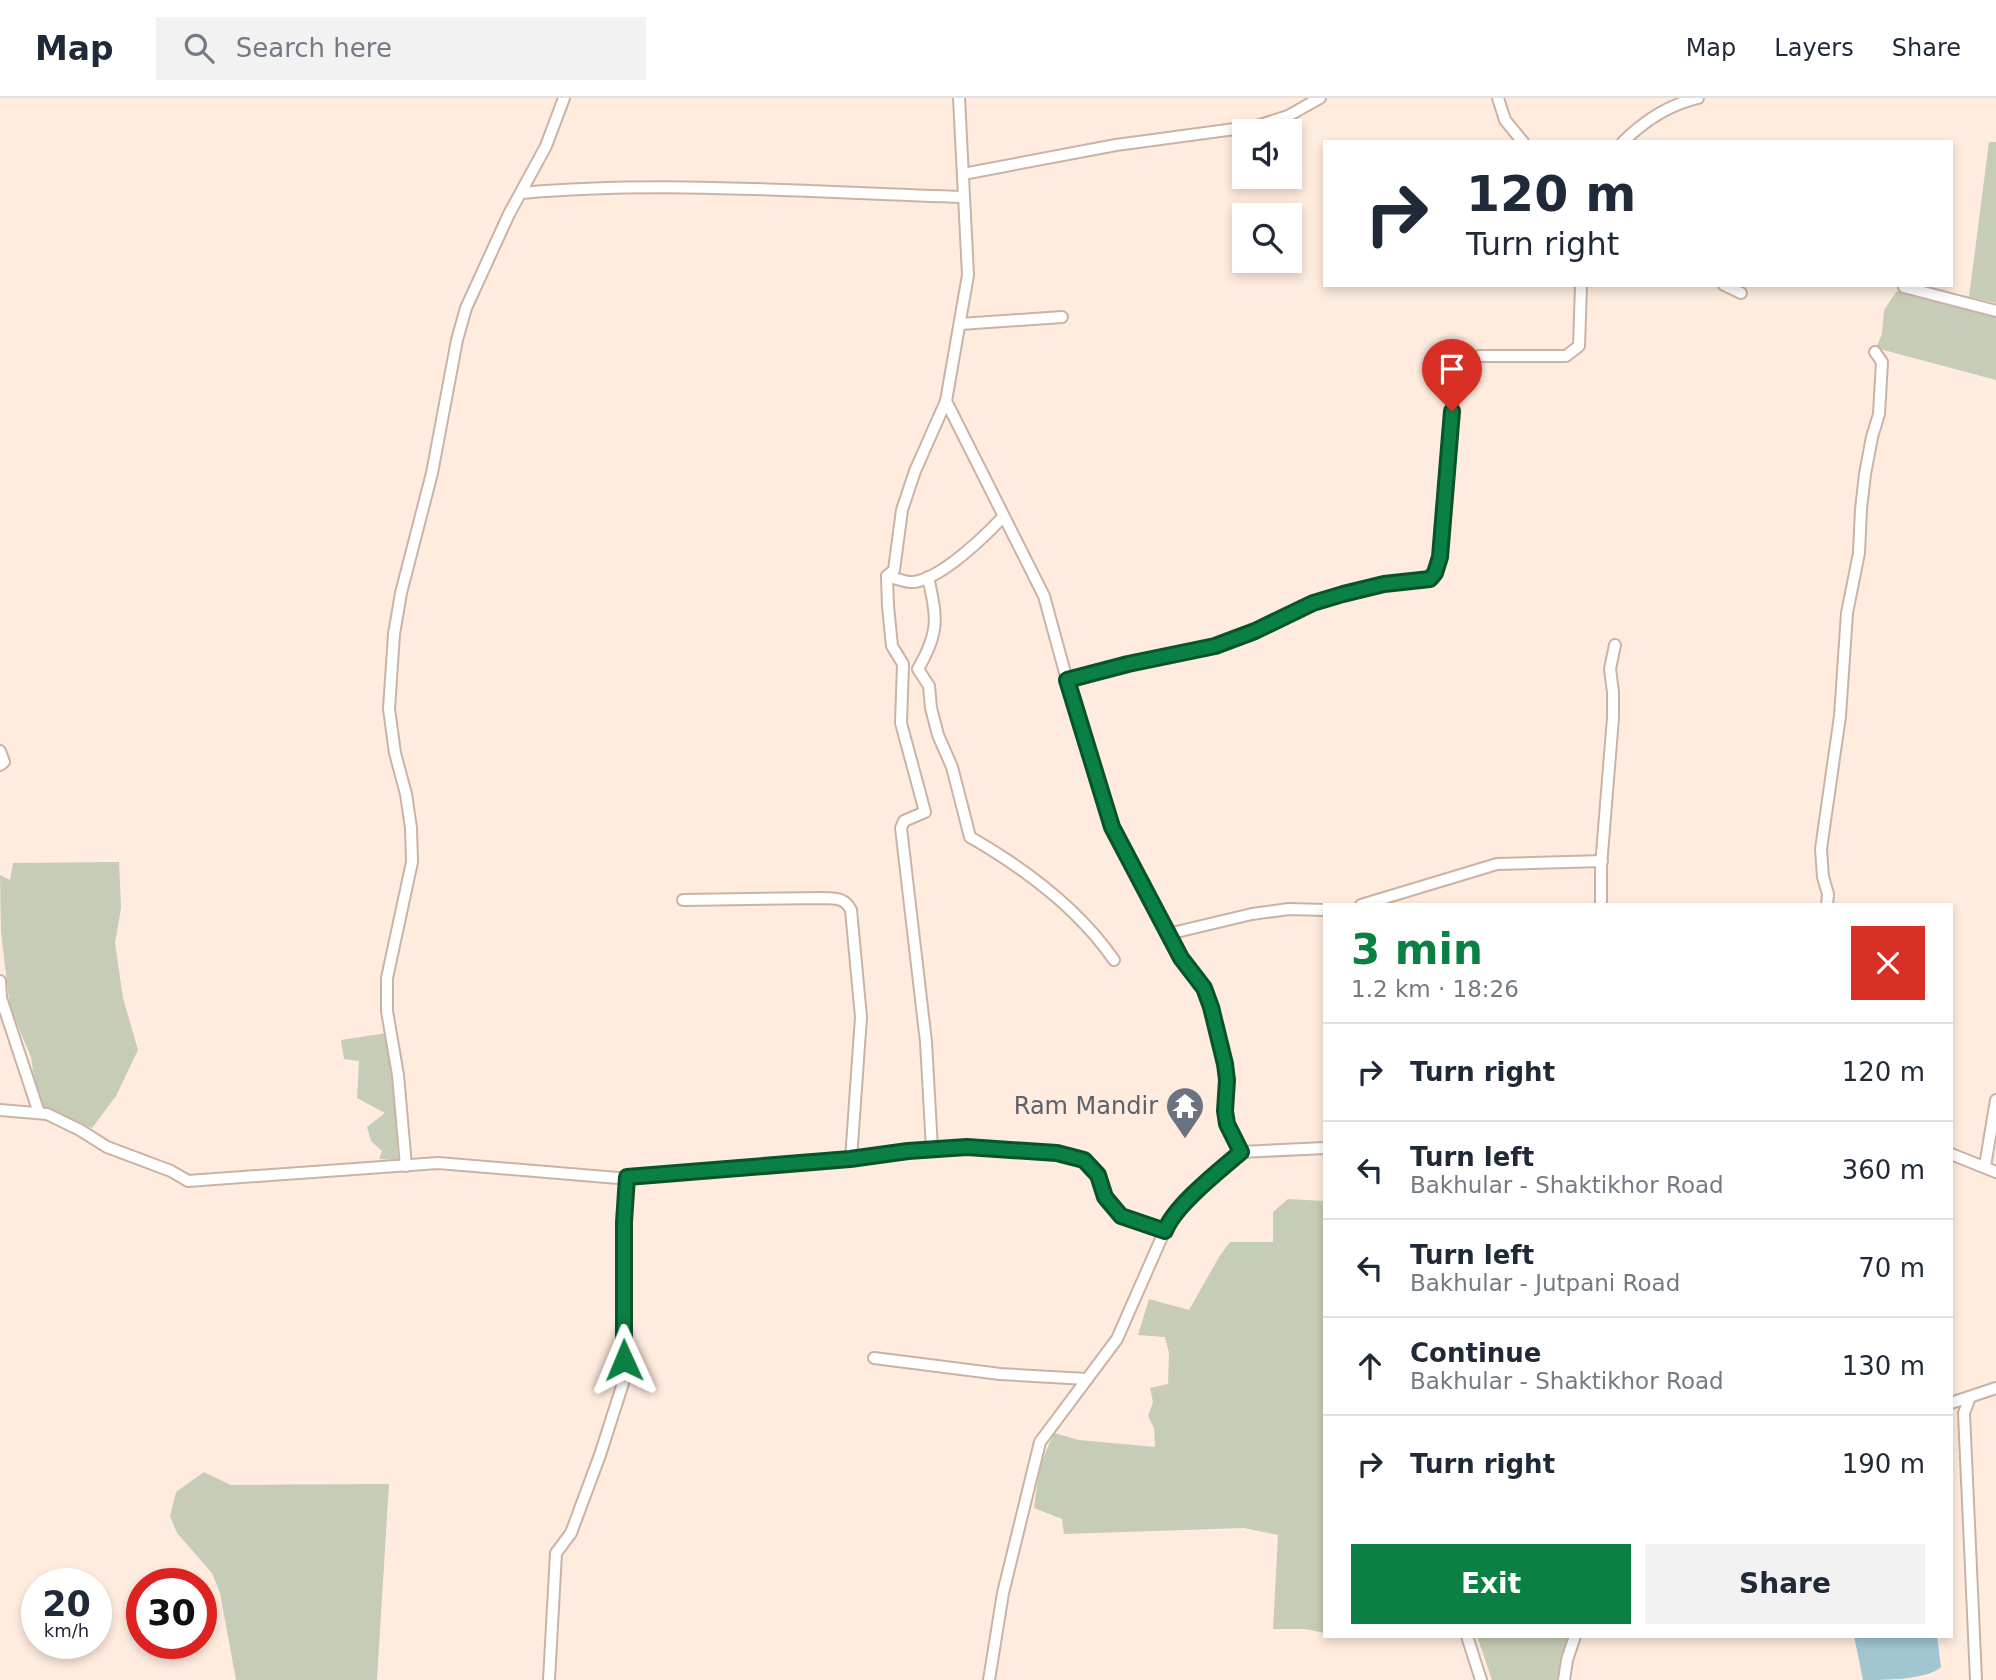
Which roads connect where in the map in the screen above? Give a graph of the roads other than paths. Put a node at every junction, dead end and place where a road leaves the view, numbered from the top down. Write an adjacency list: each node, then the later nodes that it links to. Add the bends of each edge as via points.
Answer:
1 (564, 98): 9 (street)
2 (959, 98): 8 (street)
3 (1321, 98): 8 (street, via 1288,116 1257,125)
4 (1498, 98): 6 (street, via 1505,120)
5 (1698, 98): 7 (street, via 1642,123)
6 (1520, 140)
7 (1625, 140)
8 (963, 174): 10 (street)
9 (522, 193): 10 (street, via 696,189); 44 (street, via 466,309 457,340 394,634 389,709 407,805 412,862 387,978 387,1010)
10 (964, 197): 17 (street, via 968,275)
11 (1581, 287): 24 (street, via 1579,346 1572,354 1479,356 1462,363 1455,373 1440,557 1430,579 1343,594 1215,646)
12 (1728, 287): 14 (street)
13 (1904, 287): 15 (street)
14 (1741, 293)
15 (1996, 311)
16 (1062, 317): 17 (street)
17 (960, 324): 19 (street)
18 (1875, 352): 31 (street, via 1882,362 1879,414 1865,474 1821,849)
19 (946, 401): 20 (street); 21 (street, via 915,471 902,510 894,570)
20 (1003, 517): 22 (street); 24 (street, via 1045,596)
21 (887, 576): 22 (street, via 913,583); 40 (street, via 892,646 902,664 901,723 925,812 904,821 901,828 926,1042)
22 (928, 577): 34 (street, via 937,623 918,668 929,686 931,708 970,837 1059,898)
23 (1615, 645): 27 (street, via 1610,669 1613,718)
24 (1067, 680): 33 (street, via 1112,827)
25 (0, 751): 26 (street, via 4,762)
26 (0, 765)
27 (1602, 861): 29 (street, via 1497,864); 30 (street)
28 (683, 900): 43 (street, via 822,898 846,902 861,1017)
29 (1367, 903)
30 (1601, 903)
31 (1827, 903)
32 (1323, 910): 33 (street, via 1252,914)
33 (1168, 934): 41 (street, via 1204,988 1218,1027 1227,1080 1227,1124)
34 (1114, 960)
35 (0, 981): 38 (street, via 1,998)
36 (1996, 1100): 45 (street)
37 (0, 1110): 38 (street)
38 (39, 1112): 44 (street, via 188,1181)
39 (1323, 1148): 41 (street)
40 (932, 1149): 43 (street); 48 (street, via 1057,1153 1084,1160 1121,1216)
41 (1241, 1152): 48 (street, via 1201,1187)
42 (1953, 1155): 45 (street)
43 (850, 1159): 47 (street)
44 (406, 1166): 47 (street, via 438,1163)
45 (1985, 1166): 46 (street)
46 (1996, 1172)
47 (627, 1177): 56 (street, via 625,1377 571,1533 556,1553)
48 (1165, 1231): 50 (street, via 1117,1339)
49 (874, 1358): 50 (street, via 1000,1374)
50 (1087, 1379): 57 (street, via 1041,1442 1003,1593)
51 (1996, 1388): 52 (street)
52 (1970, 1397): 53 (street); 60 (street, via 1964,1413)
53 (1953, 1402)
54 (1468, 1638): 58 (street)
55 (1575, 1638): 59 (street)
56 (549, 1680)
57 (989, 1680)
58 (1481, 1680)
59 (1564, 1680)
60 (1976, 1680)

